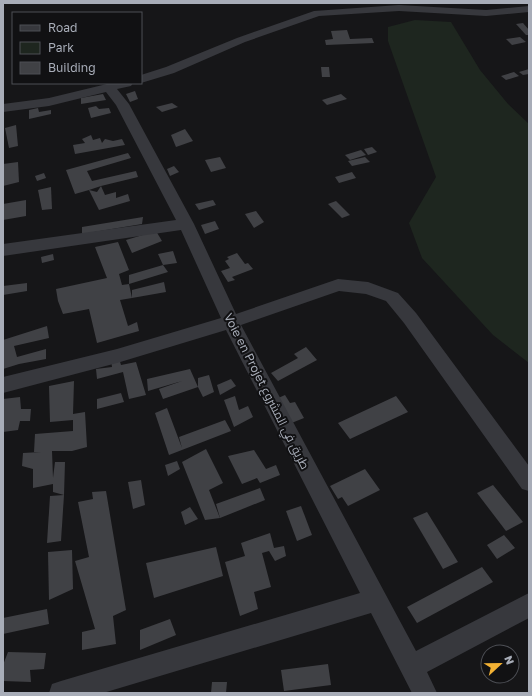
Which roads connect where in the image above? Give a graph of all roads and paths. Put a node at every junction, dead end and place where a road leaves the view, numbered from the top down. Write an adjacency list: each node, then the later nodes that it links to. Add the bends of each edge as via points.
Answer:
1 (529, 9): 2 (street, via 486,13 399,8 318,12)
2 (142, 79)
3 (119, 86): 4 (street, via 49,102); 5 (street, Voie en Projet طريق في المشروع, via 122,104)
4 (3, 108)
5 (186, 224): 6 (street); 7 (street, Voie en Projet طريق في المشروع)
6 (3, 250)
7 (231, 322): 8 (street, via 117,356); 9 (street, via 338,285 368,288 392,297); 10 (street, Voie en Projet طريق في المشروع)
8 (3, 385)
9 (529, 482)
10 (375, 600): 12 (street, Voie en Projet طريق في المشروع); 13 (street)
11 (529, 605): 12 (street)
12 (411, 667): 14 (street, Voie en Projet طريق في المشروع)
13 (61, 693)
14 (425, 693)

